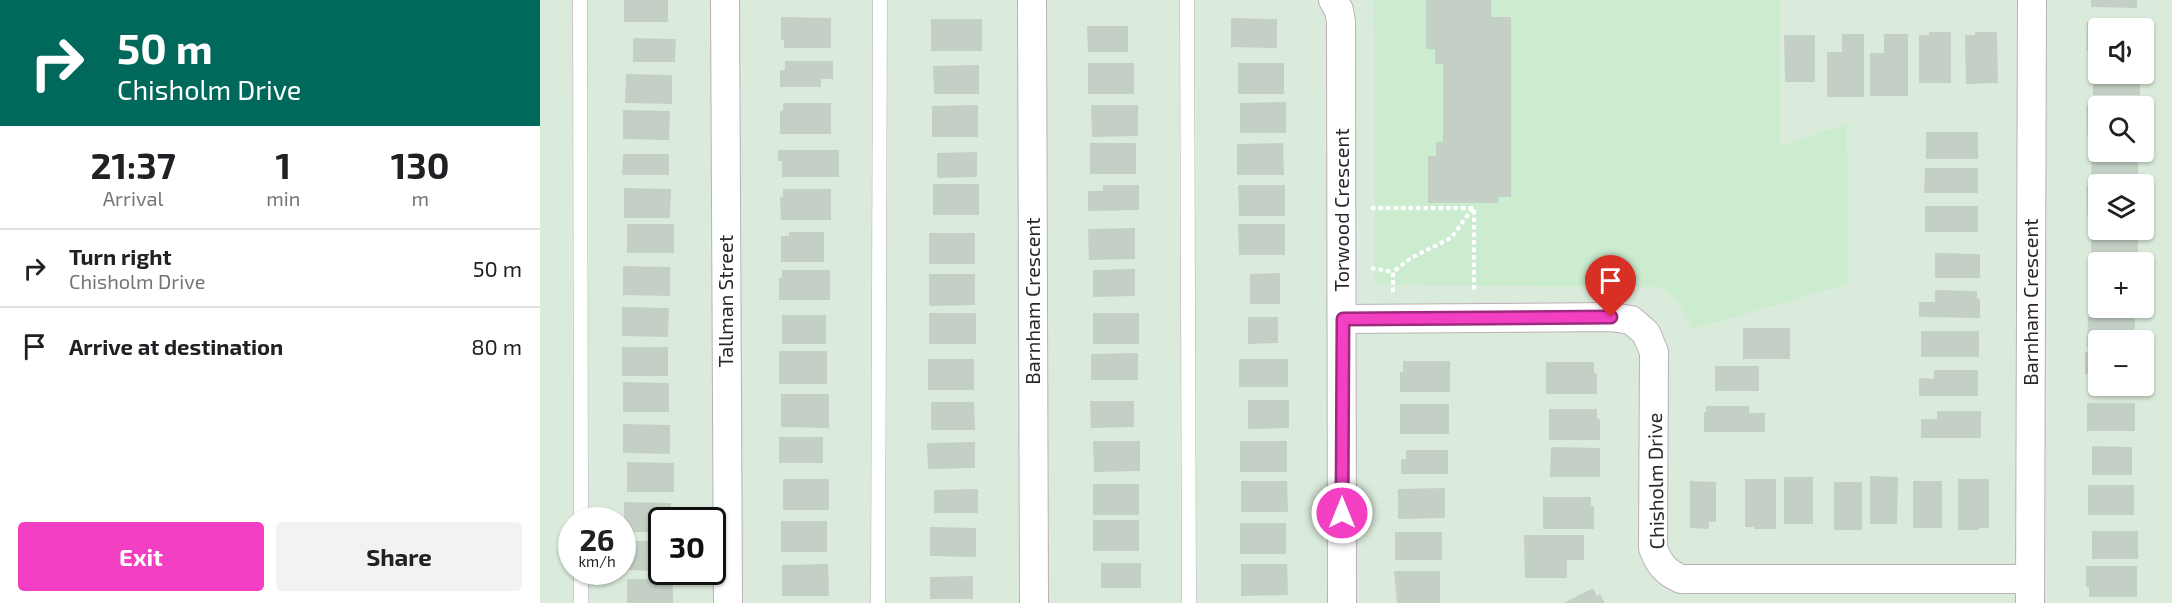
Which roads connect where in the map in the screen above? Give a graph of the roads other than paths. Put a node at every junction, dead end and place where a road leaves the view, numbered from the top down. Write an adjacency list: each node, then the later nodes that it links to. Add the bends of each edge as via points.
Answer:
1 (580, 0): 9 (lane)
2 (725, 0): 13 (street, Tallman Street)
3 (880, 0): 14 (lane)
4 (1032, 0): 15 (street, Barnham Crescent)
5 (1187, 0): 16 (lane)
6 (1333, 0): 8 (street, Torwood Crescent, via 1341,22)
7 (2032, 0): 11 (street, Barnham Crescent)
8 (1343, 319): 11 (street, Chisholm Drive, via 1631,320 1646,333 1654,352 1653,548 1668,573 1681,579); 17 (street, Torwood Crescent)
9 (581, 507)
10 (581, 585): 12 (lane)
11 (2030, 591)
12 (581, 603)
13 (728, 603)
14 (878, 603)
15 (1034, 603)
16 (1189, 603)
17 (1342, 603)

